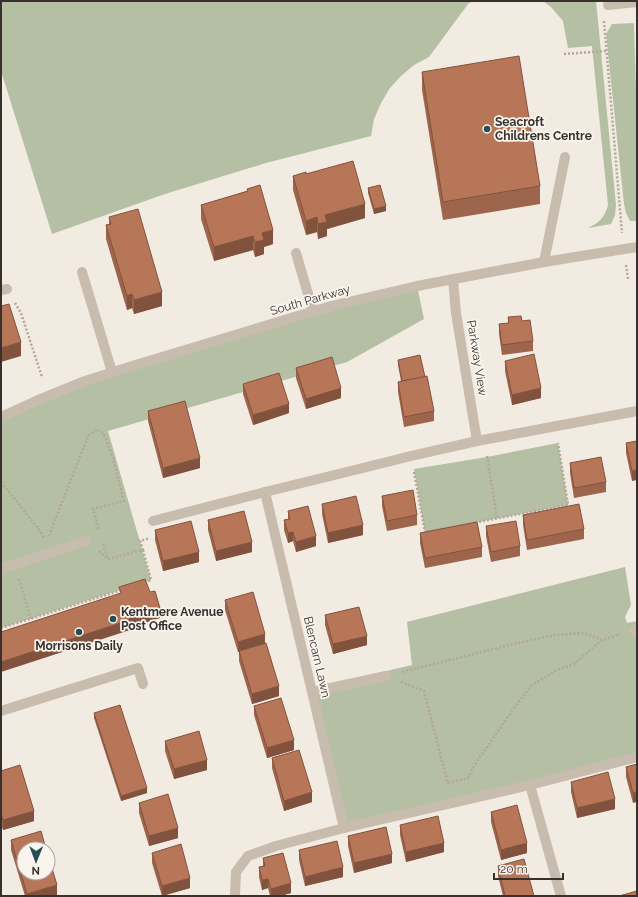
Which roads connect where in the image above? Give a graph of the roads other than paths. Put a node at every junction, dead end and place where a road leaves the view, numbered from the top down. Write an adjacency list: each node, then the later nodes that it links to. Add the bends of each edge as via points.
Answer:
1 (637, 2): 2 (street)
2 (608, 5)
3 (565, 157): 6 (street)
4 (637, 247): 6 (street, South Parkway)
5 (296, 254): 9 (street)
6 (544, 262): 8 (street, South Parkway)
7 (82, 272): 10 (street)
8 (453, 279): 9 (street, South Parkway); 13 (street, Parkway View, via 456,313)
9 (313, 311): 10 (street, South Parkway)
10 (112, 372): 12 (street, South Parkway)
11 (637, 412): 13 (street)
12 (1, 417)
13 (480, 440): 14 (street)
14 (265, 492): 15 (street); 20 (street, Blencarn Lawn)
15 (153, 521)
16 (86, 541): 17 (street)
17 (1, 569)
18 (386, 676): 20 (street)
19 (143, 684): 21 (street, via 138,668)
20 (312, 692): 24 (street, Blencarn Lawn)
21 (1, 711)
22 (637, 757): 23 (street)
23 (530, 785): 24 (street); 26 (street)
24 (344, 828): 25 (street, via 248,856 236,872)
25 (235, 896)
26 (561, 896)

